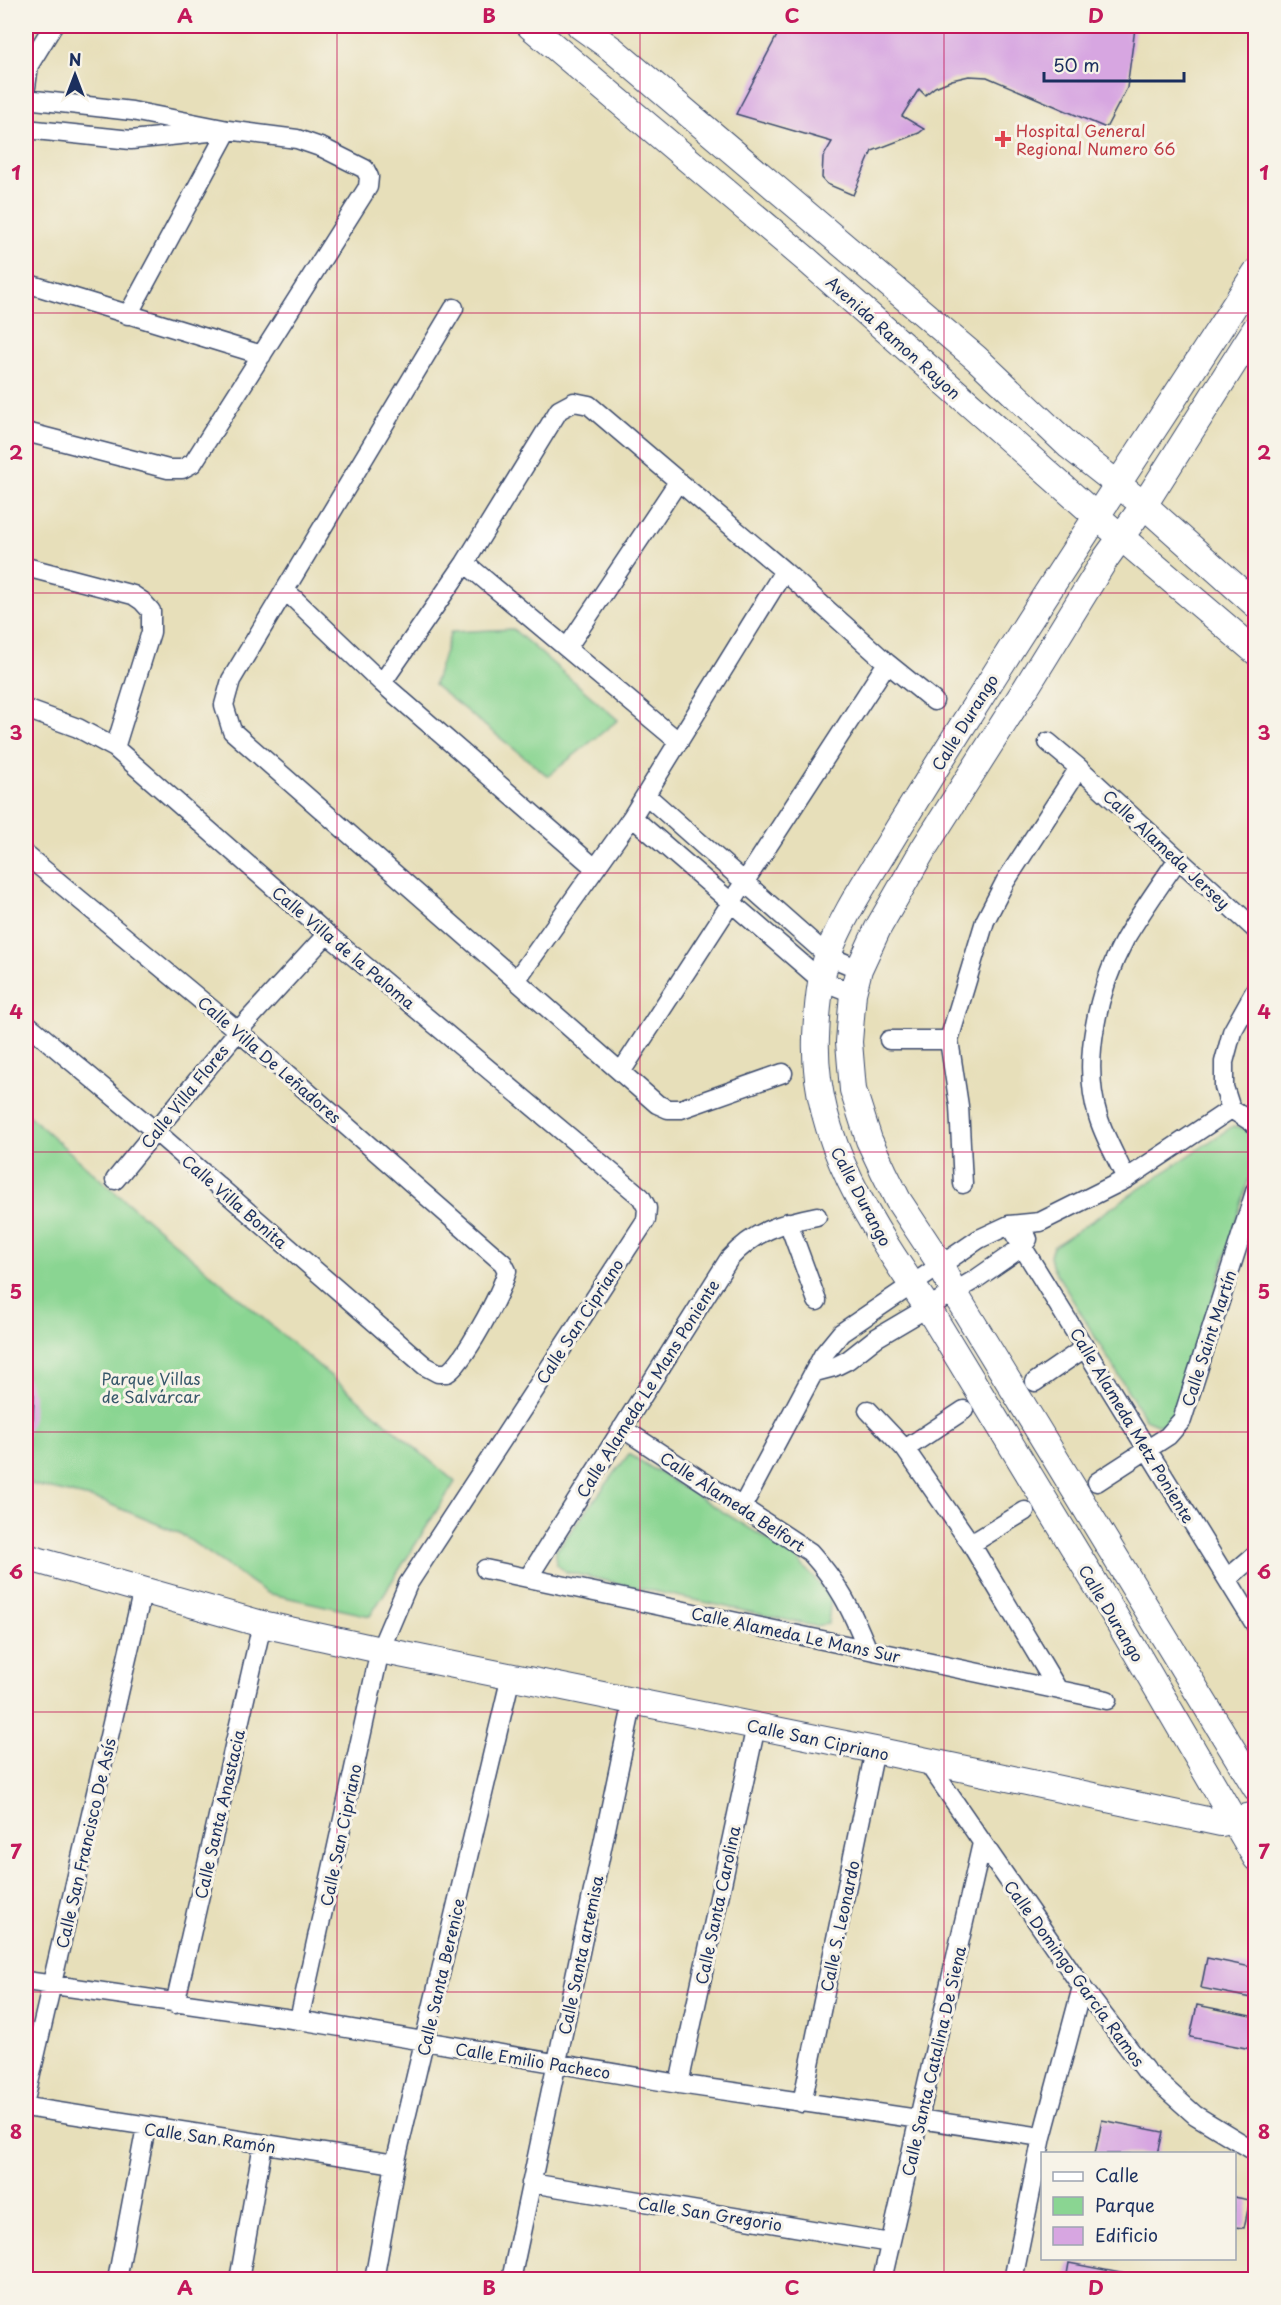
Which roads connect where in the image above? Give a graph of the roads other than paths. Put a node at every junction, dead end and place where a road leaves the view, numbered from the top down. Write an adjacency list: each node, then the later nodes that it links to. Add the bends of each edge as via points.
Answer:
1 (53, 26): 4 (street)
2 (530, 26): 10 (main road, Avenida Ramon Rayon)
3 (580, 26): 9 (main road)
4 (27, 60): 5 (street)
5 (26, 87)
6 (26, 99): 8 (street, via 132,111)
7 (26, 129): 8 (street, via 131,140)
8 (228, 130): 16 (street); 18 (street, via 297,139 324,148 365,169 369,177 368,187)
9 (733, 151): 10 (main road); 11 (main road)
10 (707, 176): 12 (main road, Avenida Ramon Rayon)
11 (830, 233): 12 (main road); 21 (main road, via 976,358 1069,446)
12 (808, 261): 23 (main road, Avenida Ramon Rayon)
13 (1256, 272): 21 (main road, Calle Durango)
14 (26, 283): 16 (street)
15 (454, 308): 28 (street)
16 (128, 315): 18 (street)
17 (1256, 328): 22 (main road, Calle Durango)
18 (262, 355): 19 (street, via 193,463 182,469 168,469)
19 (26, 432)
20 (678, 482): 25 (street, via 589,405 574,402 559,410); 27 (street); 30 (street)
21 (1119, 483): 22 (main road); 23 (main road, Calle Durango)
22 (1144, 505): 24 (main road, Calle Durango); 29 (main road)
23 (1095, 515): 24 (main road, Avenida Ramon Rayon); 49 (main road, Calle Durango, via 849,909)
24 (1121, 537): 31 (main road, Avenida Ramon Rayon); 50 (main road, Calle Durango, via 924,848)
25 (465, 563): 30 (street); 33 (street)
26 (26, 567): 38 (street, via 133,596 152,611 152,632)
27 (784, 571): 32 (street); 36 (street)
28 (285, 590): 33 (street); 51 (street, via 231,680 224,705 232,731)
29 (1256, 605)
30 (567, 648): 36 (street)
31 (1256, 652)
32 (886, 663): 34 (street); 45 (street)
33 (382, 683): 44 (street)
34 (934, 701)
35 (26, 709): 38 (street, Calle Villa de la Paloma, via 78,728)
36 (679, 742): 40 (street)
37 (1048, 742): 39 (street, Calle Alameda Jersey)
38 (115, 748): 48 (street, Calle Villa de la Paloma)
39 (1079, 768): 43 (street, Calle Alameda Jersey); 58 (street, via 1005,882 985,921)
40 (646, 795): 41 (street); 45 (street)
41 (632, 817): 44 (street); 46 (street)
42 (26, 855): 56 (street, Calle Villa De Leñadores)
43 (1178, 859): 47 (street, Calle Alameda Jersey); 64 (street, via 1125,940 1095,1020 1091,1066 1098,1116)
44 (595, 868): 51 (street)
45 (745, 882): 46 (street); 49 (street)
46 (731, 904): 52 (street); 59 (street)
47 (1256, 930)
48 (327, 934): 56 (street, Calle Villa Flores); 68 (street, Calle Villa de la Paloma, via 641,1197)
49 (828, 956): 50 (street); 52 (main road, Calle Durango)
50 (859, 969): 54 (main road, Calle Durango)
51 (517, 980): 59 (street)
52 (822, 981): 54 (street); 75 (main road, Calle Durango, via 816,1038 818,1090 831,1136 850,1182)
53 (1256, 988): 61 (street, via 1232,1032 1224,1062 1224,1086)
54 (853, 993): 74 (main road, Calle Durango, via 849,1042 853,1090 868,1140 898,1200)
55 (26, 1023): 63 (street, Calle Villa Bonita)
56 (238, 1031): 63 (street, Calle Villa Flores); 83 (street, Calle Villa De Leñadores, via 497,1257 507,1271 460,1362)
57 (889, 1040): 58 (street)
58 (949, 1040): 66 (street, via 959,1106)
59 (621, 1072): 60 (street, via 668,1110 681,1109)
60 (783, 1073)
61 (1231, 1110): 62 (street); 64 (street)
62 (1256, 1125)
63 (155, 1131): 65 (street, Calle Villa Flores); 83 (street, Calle Villa Bonita, via 425,1366)
64 (1126, 1179): 71 (street)
65 (115, 1180)
66 (963, 1184)
67 (1256, 1189): 89 (street, Calle Saint Martín, via 1182,1420 1168,1436)
68 (647, 1208): 103 (street, Calle San Cipriano, via 646,1220 408,1584)
69 (817, 1216): 70 (street, Calle Alameda Le Mans Poniente)
70 (788, 1222): 77 (street); 87 (street, Calle Alameda Le Mans Poniente, via 756,1235 729,1259)
71 (1040, 1222): 72 (street); 73 (street)
72 (1009, 1225): 73 (street, Calle Alameda Metz Poniente); 74 (street)
73 (1023, 1247): 76 (street); 81 (street, Calle Alameda Metz Poniente)
74 (939, 1264): 75 (street); 76 (main road, Calle Durango)
75 (911, 1283): 78 (main road, Calle Durango); 79 (street)
76 (954, 1292): 78 (street); 111 (main road, Calle Durango)
77 (817, 1301)
78 (928, 1308): 80 (street); 112 (main road, Calle Durango)
79 (860, 1318): 80 (street); 82 (street, via 829,1345)
80 (876, 1338): 82 (street, via 834,1367)
81 (1086, 1347): 84 (street); 89 (street, Calle Alameda Metz Poniente)
82 (815, 1372): 91 (street)
83 (447, 1374)
84 (1035, 1382)
85 (868, 1410): 88 (street)
86 (964, 1410): 88 (street)
87 (622, 1428): 91 (street, Calle Alameda Belfort); 97 (street, Calle Alameda Le Mans Poniente)
88 (905, 1449): 93 (street)
89 (1147, 1450): 90 (street, Calle Saint Martín); 98 (street, Calle Alameda Metz Poniente)
90 (1097, 1482)
91 (742, 1507): 102 (street, Calle Alameda Belfort, via 810,1552 831,1575 849,1604)
92 (1025, 1511): 93 (street)
93 (971, 1544): 105 (street)
94 (1256, 1554): 98 (street)
95 (26, 1557): 99 (main road, Calle San Cipriano)
96 (485, 1569): 97 (street, Calle Alameda Le Mans Sur)
97 (528, 1578): 102 (street, Calle Alameda Le Mans Sur)
98 (1227, 1579): 101 (street, Calle Alameda Metz Poniente)
99 (143, 1589): 100 (main road, Calle San Cipriano); 116 (street, Calle San Francisco De Asís)
100 (262, 1624): 103 (main road, Calle San Cipriano); 118 (street, Calle Santa Anastacia)
101 (1256, 1626)
102 (867, 1648): 105 (street, Calle Alameda Le Mans Sur)
103 (380, 1650): 104 (main road, Calle San Cipriano); 119 (street, Calle San Cipriano)
104 (511, 1676): 107 (main road, Calle San Cipriano); 120 (street, Calle Santa Berenice)
105 (1057, 1688): 106 (street, Calle Alameda Le Mans Sur)
106 (1107, 1700)
107 (633, 1701): 108 (main road, Calle San Cipriano); 121 (street, Calle Santa artemisa)
108 (756, 1726): 109 (main road, Calle San Cipriano); 122 (street, Calle Santa Carolina)
109 (875, 1750): 110 (main road, Calle San Cipriano); 124 (street, Calle S. Leonardo)
110 (927, 1762): 112 (main road, Calle San Cipriano, via 1221,1823); 113 (street, Calle Domingo García Ramos)
111 (1256, 1788)
112 (1245, 1818): 114 (main road, Calle Durango)
113 (982, 1843): 117 (street, Calle Domingo García Ramos); 126 (street, Calle Santa Catalina De Siena)
114 (1256, 1858)
115 (26, 1981): 116 (street, Calle Emilio Pacheco)
116 (52, 1986): 118 (street, Calle Emilio Pacheco); 123 (street, Calle San Francisco De Asís)
117 (1082, 1986): 128 (street); 130 (street, Calle Domingo García Ramos, via 1146,2071 1195,2115)
118 (175, 2004): 119 (street, Calle Emilio Pacheco)
119 (299, 2020): 120 (street, Calle Emilio Pacheco)
120 (425, 2042): 121 (street, Calle Emilio Pacheco); 131 (street, Calle Santa Berenice)
121 (557, 2063): 122 (street, Calle Emilio Pacheco); 132 (street, Calle Santa artemisa)
122 (679, 2084): 124 (street, Calle Emilio Pacheco)
123 (26, 2096)
124 (802, 2103): 126 (street, Calle Emilio Pacheco)
125 (26, 2107): 127 (street, Calle San Ramón)
126 (920, 2120): 128 (street, Calle Emilio Pacheco); 133 (street, Calle Santa Catalina De Siena)
127 (146, 2127): 129 (street, Calle San Ramón); 134 (street)
128 (1042, 2137): 139 (street)
129 (263, 2144): 131 (street, Calle San Ramón); 135 (street)
130 (1256, 2152)
131 (395, 2164): 136 (street, Calle Santa Berenice)
132 (531, 2184): 133 (street, Calle San Gregorio); 137 (street, Calle Santa artemisa)
133 (890, 2243): 138 (street, Calle Santa Catalina De Siena)
134 (117, 2280)
135 (239, 2280)
136 (374, 2280)
137 (511, 2280)
138 (882, 2280)
139 (1013, 2280)

